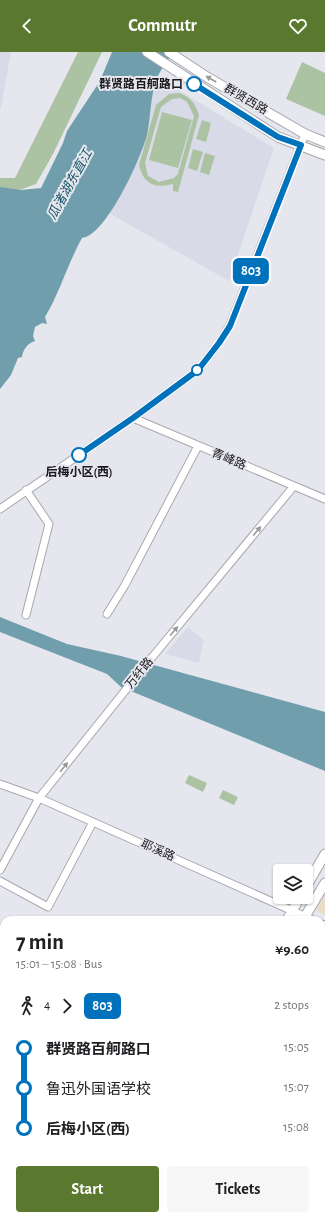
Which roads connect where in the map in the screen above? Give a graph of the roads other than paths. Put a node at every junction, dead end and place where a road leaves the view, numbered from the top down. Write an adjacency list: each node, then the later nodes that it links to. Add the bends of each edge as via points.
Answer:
1 (147, 52): 5 (main road, 群贤西路, via 278,137)
2 (172, 54): 3 (main road, 群贤西路, one-way to 2)
3 (305, 134): 4 (main road, 群贤西路); 5 (street)
4 (325, 142)
5 (301, 145): 6 (main road, 群贤西路); 7 (street, via 230,326 198,370)
6 (325, 155)
7 (133, 418): 8 (street, 青峰路); 10 (street)
8 (198, 446): 9 (street, 青峰路); 13 (street, via 125,585)
9 (294, 486): 11 (street, 青峰路); 16 (street, 万纤路, one-way to 9)
10 (26, 490): 12 (street); 14 (street, via 49,524)
11 (325, 499)
12 (0, 509)
13 (107, 614)
14 (26, 615)
15 (0, 784): 16 (street, 耶溪路)
16 (39, 798): 17 (street, 耶溪路); 19 (street, 万纤路)
17 (93, 822): 21 (street, via 48,907); 24 (street, 耶溪路)
18 (325, 854): 20 (main road)
19 (0, 870)
20 (313, 875)
21 (0, 881)
22 (325, 883): 27 (main road)
23 (296, 904): 24 (main road)
24 (293, 910): 25 (main road); 26 (street, 耶溪路)
25 (289, 916)
26 (302, 916)
27 (308, 916)

